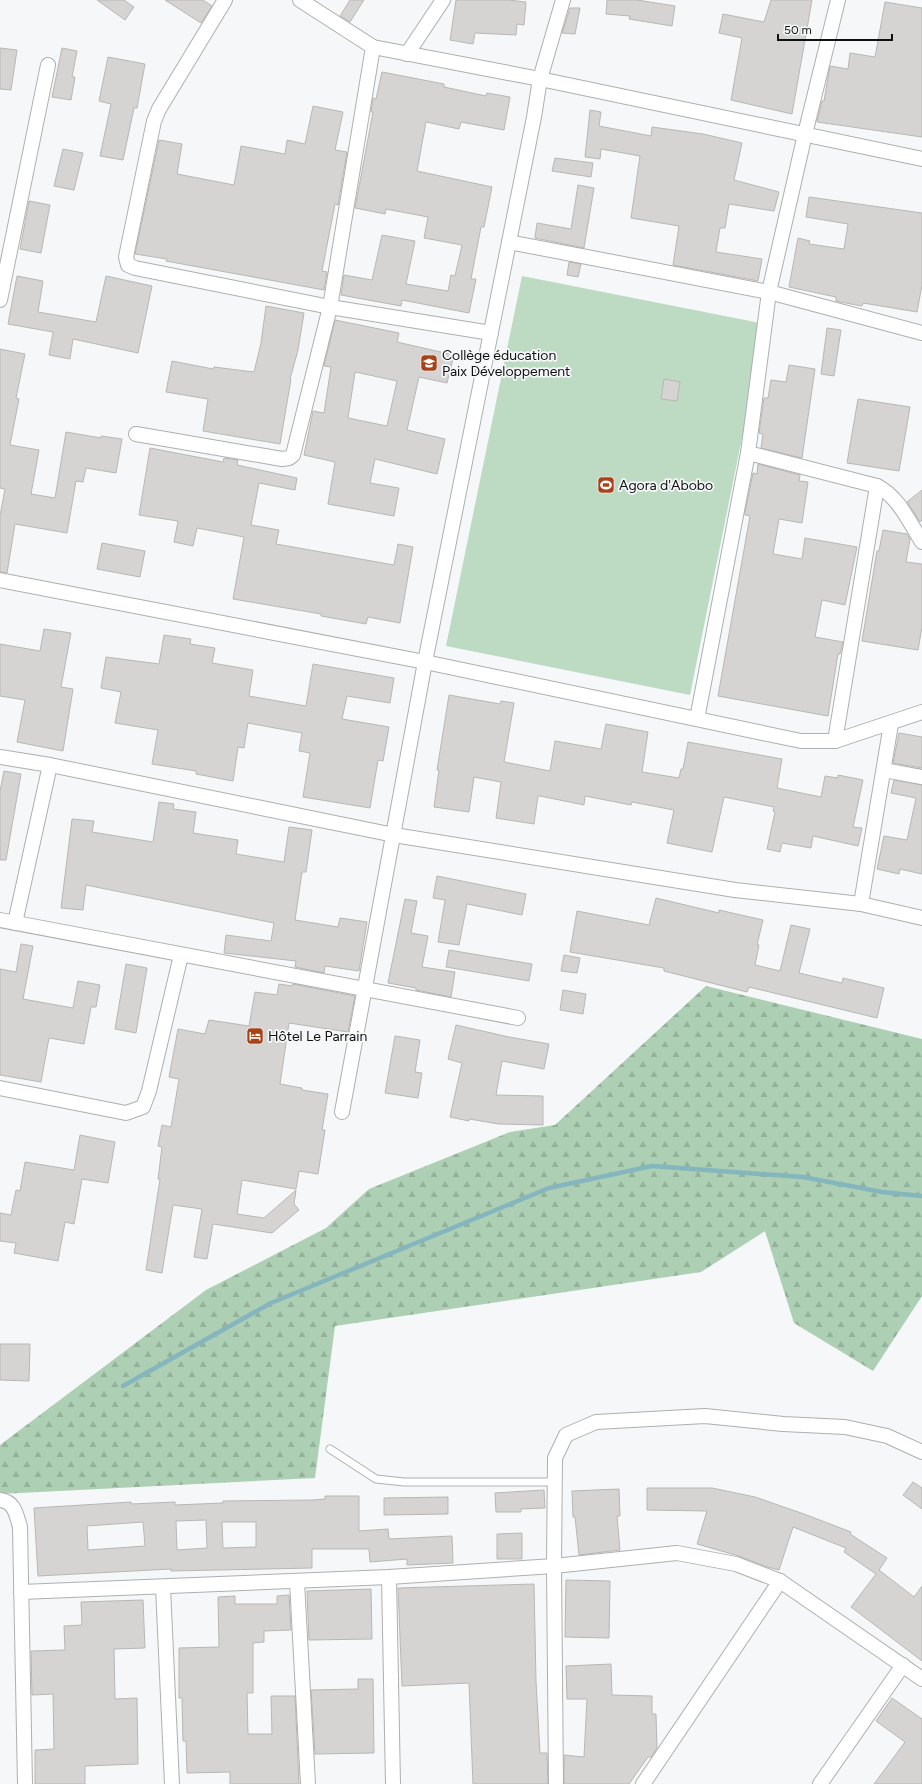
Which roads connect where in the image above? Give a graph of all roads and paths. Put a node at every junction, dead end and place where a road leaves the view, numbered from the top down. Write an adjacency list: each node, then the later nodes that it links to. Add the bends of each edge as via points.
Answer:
1 (224, 0): 15 (street, via 154,121 126,257 128,265)
2 (300, 0): 6 (street)
3 (443, 0): 7 (street)
4 (563, 0): 9 (street)
5 (838, 0): 10 (street)
6 (373, 47): 7 (street); 15 (street)
7 (407, 54): 9 (street)
8 (48, 66): 14 (street)
9 (540, 79): 10 (street); 12 (street)
10 (805, 134): 11 (street); 13 (street)
11 (922, 158)
12 (509, 242): 13 (street); 17 (street)
13 (769, 292): 16 (street); 19 (street)
14 (0, 300)
15 (330, 307): 17 (street); 18 (street, via 293,455 289,458 282,459)
16 (922, 332)
17 (491, 334): 23 (street)
18 (136, 434)
19 (748, 453): 20 (street); 25 (street)
20 (877, 486): 21 (street, via 895,499); 27 (street)
21 (922, 542)
22 (0, 580): 23 (street)
23 (425, 662): 25 (street); 32 (street)
24 (922, 712): 26 (street)
25 (697, 718): 27 (street, via 800,741)
26 (891, 724): 27 (street); 30 (street)
27 (835, 741)
28 (0, 757): 29 (street)
29 (50, 765): 32 (street); 36 (street)
30 (884, 770): 31 (street); 33 (street)
31 (922, 777)
32 (394, 835): 33 (street, via 735,890); 38 (street)
33 (861, 904): 34 (street)
34 (922, 918)
35 (0, 920): 36 (street)
36 (15, 923): 37 (street)
37 (181, 955): 38 (street); 40 (street, via 143,1107 126,1113)
38 (366, 988): 39 (street); 41 (street)
39 (518, 1018)
40 (0, 1088)
41 (342, 1112)
42 (330, 1449): 44 (lane, via 376,1479 404,1482)
43 (922, 1452): 44 (street, via 887,1436 845,1427 705,1416 596,1422 566,1435 555,1458)
44 (555, 1482): 46 (street)
45 (0, 1500): 51 (street, via 7,1501 15,1508 20,1527)
46 (554, 1566): 47 (street); 48 (street, via 677,1554 736,1564); 58 (street)
47 (390, 1577): 49 (street); 57 (street)
48 (780, 1581): 52 (street); 59 (street)
49 (297, 1582): 50 (street); 56 (street)
50 (163, 1587): 51 (street); 55 (street)
51 (21, 1592): 54 (street)
52 (903, 1665): 53 (street); 60 (street)
53 (922, 1679)
54 (25, 1784)
55 (172, 1784)
56 (308, 1784)
57 (394, 1784)
58 (556, 1784)
59 (643, 1784)
60 (820, 1784)

